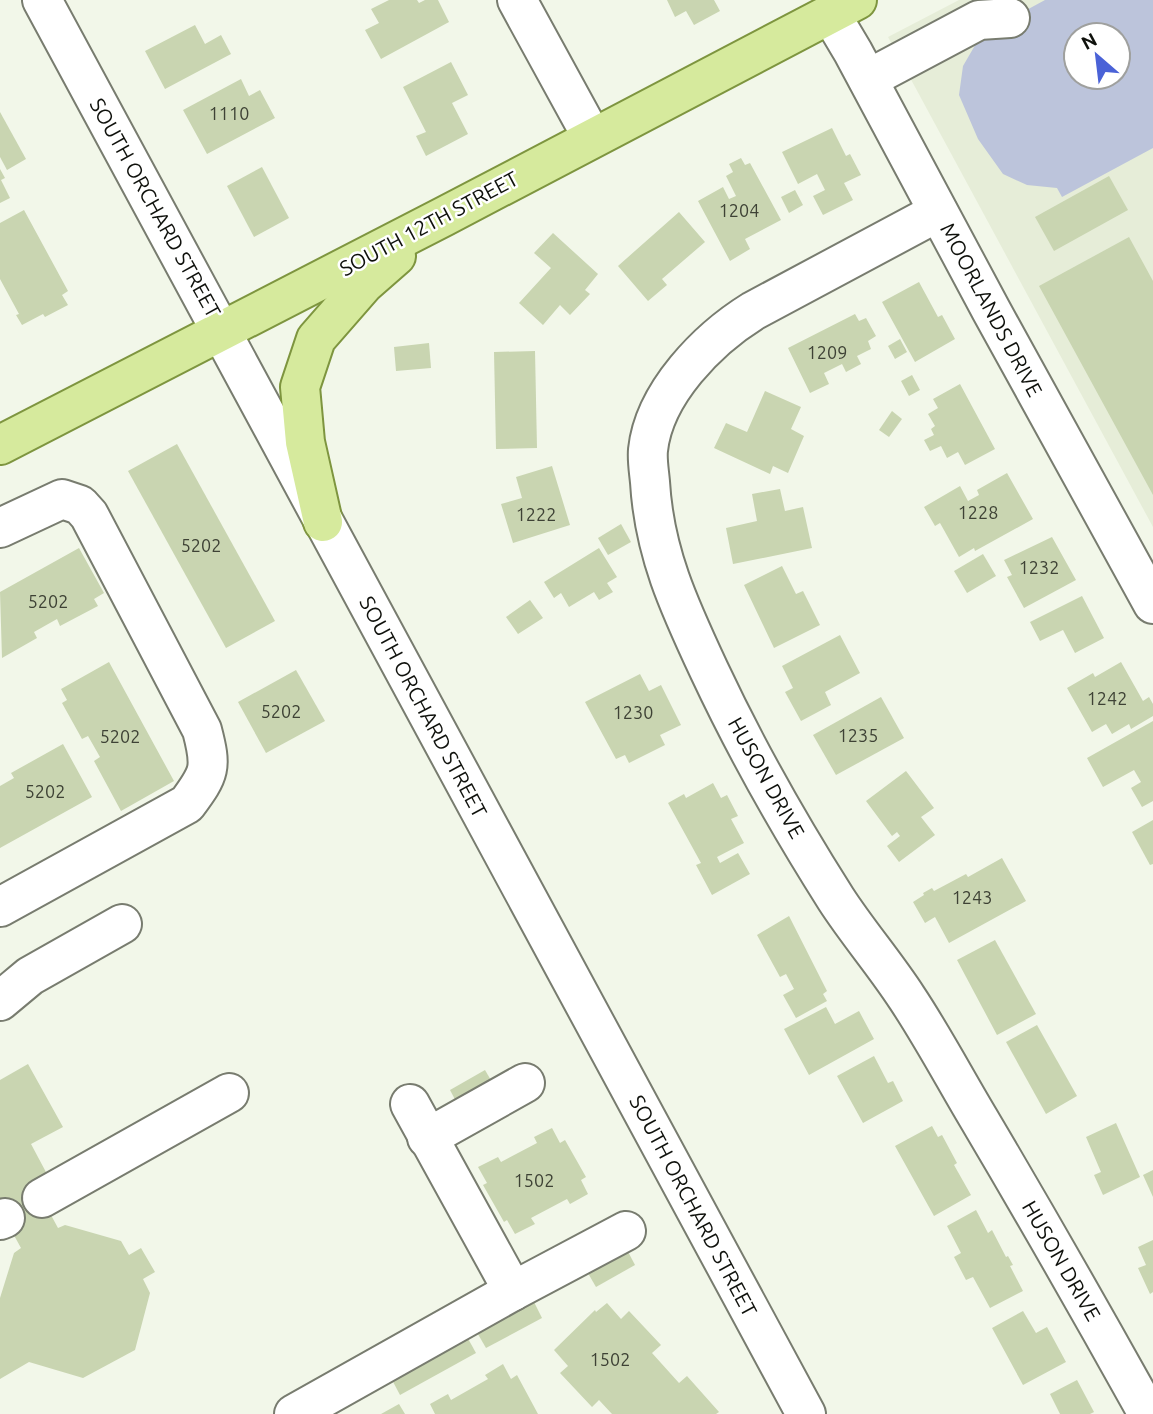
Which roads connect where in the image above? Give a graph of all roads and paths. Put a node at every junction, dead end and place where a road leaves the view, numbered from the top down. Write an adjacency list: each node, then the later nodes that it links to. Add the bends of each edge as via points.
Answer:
1 (42, 0): 9 (street, SOUTH ORCHARD STREET)
2 (517, 0): 6 (street)
3 (844, 8): 5 (street, MOORLANDS DRIVE); 6 (main road, SOUTH 12TH STREET)
4 (1010, 18): 5 (street, via 979,20)
5 (868, 79): 7 (street, MOORLANDS DRIVE)
6 (592, 137): 8 (main road, SOUTH 12TH STREET)
7 (938, 212): 13 (street, MOORLANDS DRIVE); 27 (street, HUSON DRIVE, via 753,311 710,343 674,386 655,423 648,450 652,517 673,589 766,785 837,901 908,998)
8 (443, 217): 9 (main road, SOUTH 12TH STREET); 11 (main road, via 363,284 316,339 300,387 304,442)
9 (222, 331): 10 (main road, SOUTH 12TH STREET); 11 (street, SOUTH ORCHARD STREET)
10 (4, 435)
11 (323, 522): 26 (street, SOUTH ORCHARD STREET)
12 (0, 528): 14 (street, via 62,499 80,505 202,730 209,757 206,778 187,804)
13 (1152, 598)
14 (0, 907)
15 (122, 924): 16 (street, via 30,976)
16 (0, 1001)
17 (525, 1083): 20 (street)
18 (229, 1093): 21 (street)
19 (410, 1104): 20 (street)
20 (427, 1138): 23 (street)
21 (42, 1198)
22 (626, 1231): 23 (street)
23 (513, 1291): 24 (street)
24 (352, 1400): 25 (street)
25 (294, 1414)
26 (806, 1414)
27 (1148, 1414)

